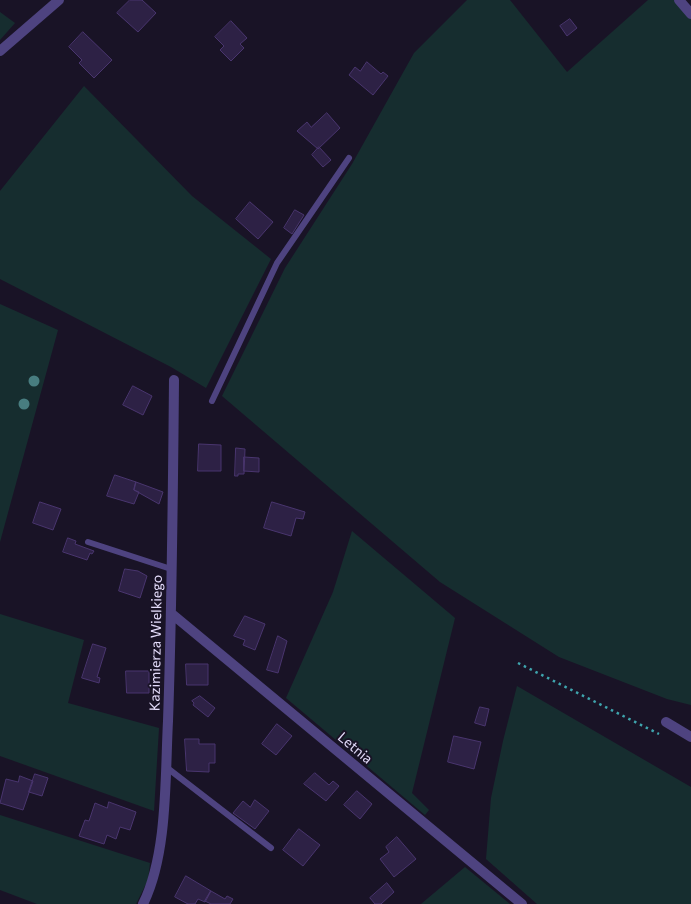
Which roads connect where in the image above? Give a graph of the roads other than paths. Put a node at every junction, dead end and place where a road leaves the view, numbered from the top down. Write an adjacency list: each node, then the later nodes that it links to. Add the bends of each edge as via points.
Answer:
1 (59, 0): 4 (street)
2 (679, 0): 3 (street)
3 (691, 14)
4 (0, 51)
5 (349, 158): 7 (lane, via 277,263)
6 (174, 380): 9 (street, Kazimierza Wielkiego)
7 (212, 401)
8 (88, 542): 9 (lane)
9 (171, 569): 10 (street, Kazimierza Wielkiego)
10 (172, 614): 13 (street, Kazimierza Wielkiego); 16 (street, Letnia)
11 (691, 730): 12 (street, via 666,722)
12 (691, 737)
13 (166, 767): 14 (lane); 15 (street, Kazimierza Wielkiego, via 153,886)
14 (271, 848)
15 (144, 904)
16 (522, 904)

